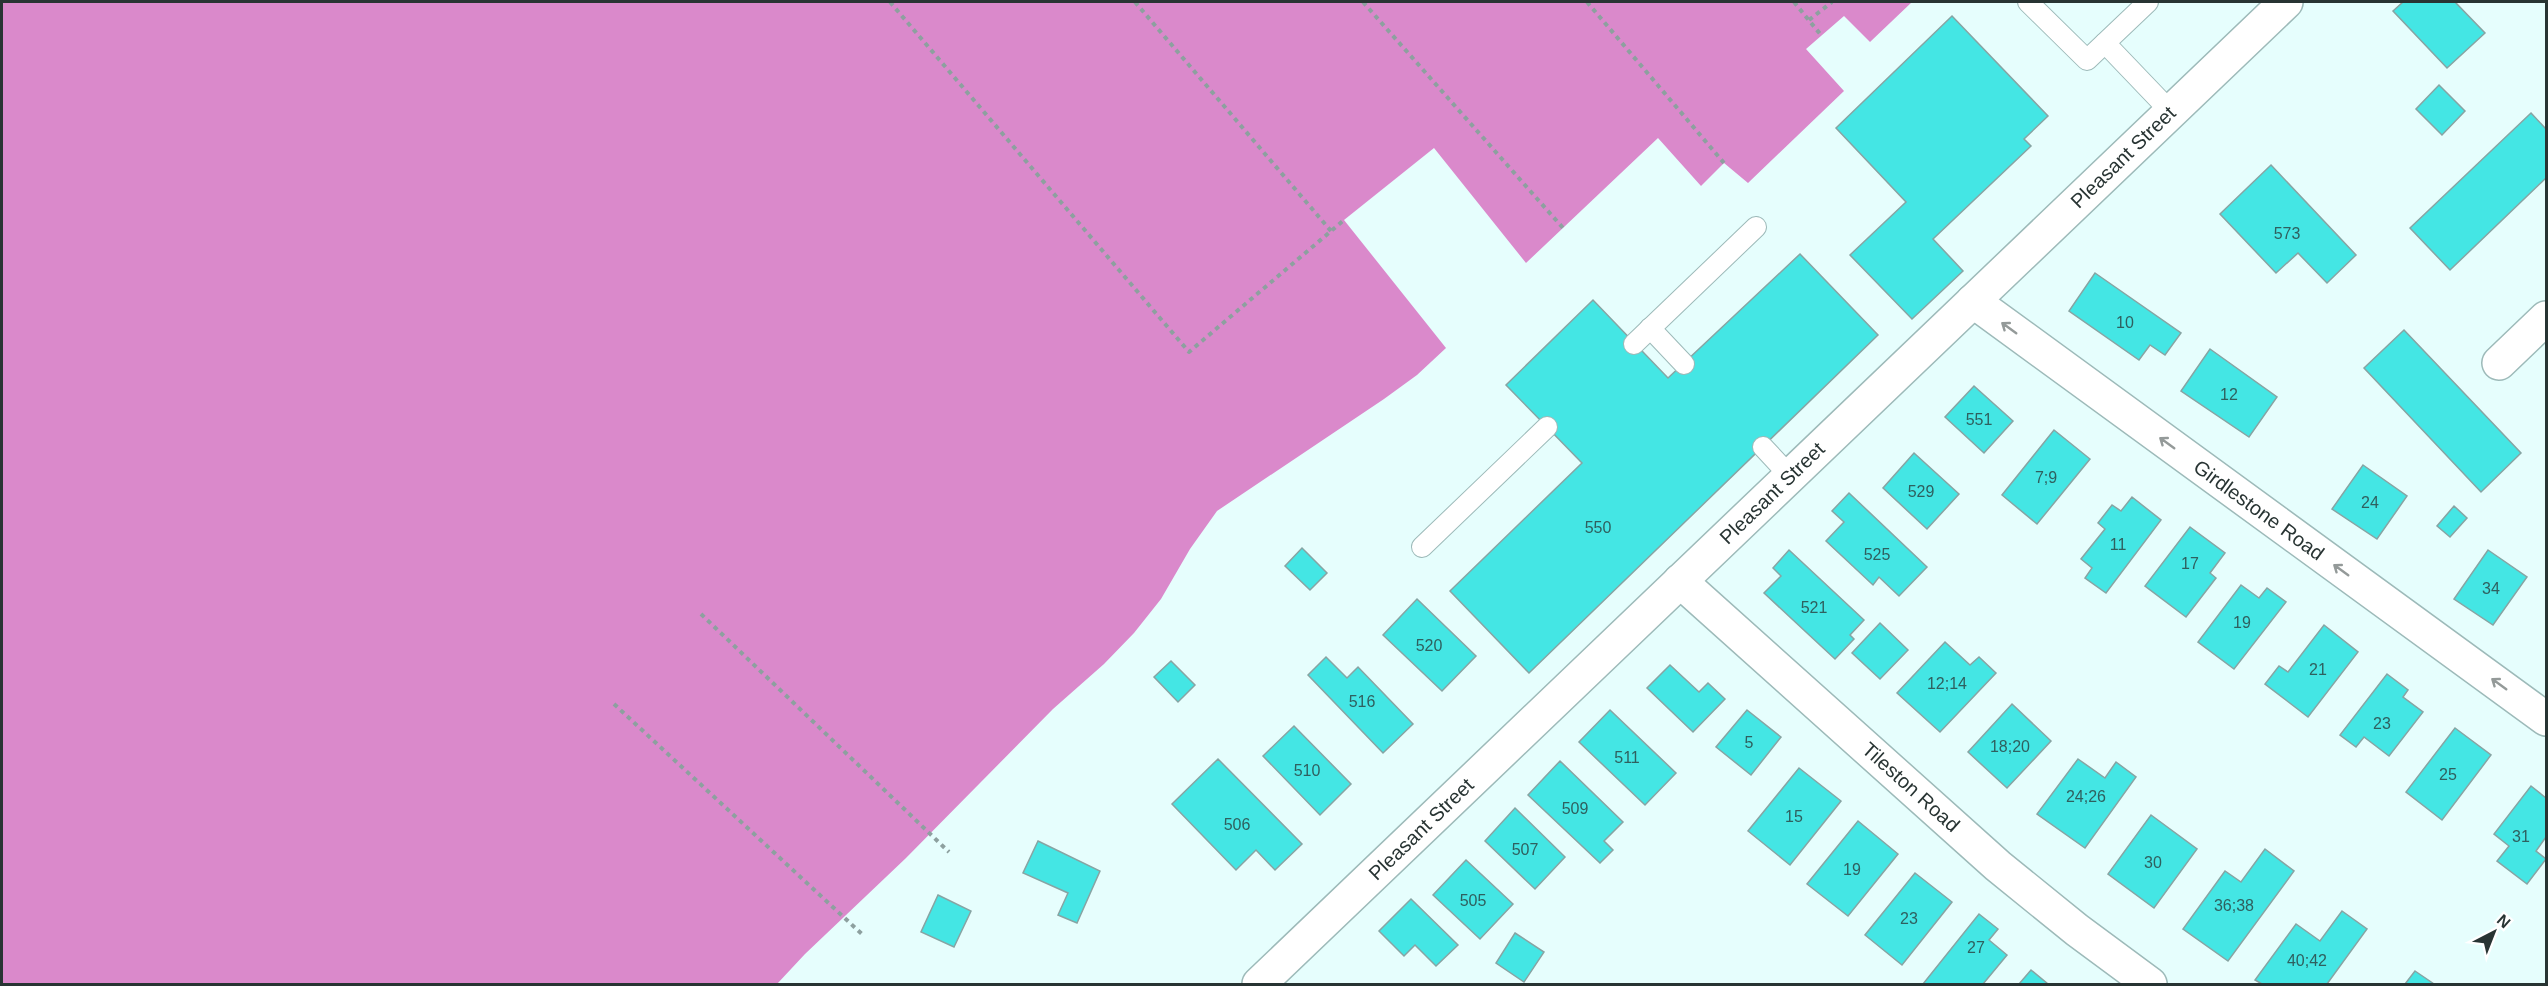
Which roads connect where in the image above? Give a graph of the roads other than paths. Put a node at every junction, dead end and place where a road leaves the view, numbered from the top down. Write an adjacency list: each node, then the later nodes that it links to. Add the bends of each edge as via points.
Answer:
1 (2028, 2): 4 (lane, via 2087,60)
2 (2148, 2): 4 (lane)
3 (2286, 2): 5 (main road, Pleasant Street)
4 (2105, 43): 5 (lane)
5 (2171, 111): 7 (main road, Pleasant Street)
6 (1756, 227): 9 (lane)
7 (1972, 302): 15 (main road, Pleasant Street); 18 (main road, Girdlestone Road, one-way to 7)
8 (2547, 318): 11 (main road)
9 (1650, 328): 10 (lane); 12 (lane)
10 (1634, 344)
11 (2499, 363)
12 (1683, 364)
13 (1547, 427): 16 (lane)
14 (1763, 447): 15 (lane)
15 (1790, 476): 17 (main road, Pleasant Street)
16 (1422, 547)
17 (1680, 581): 19 (main road, Pleasant Street); 20 (main road, Tileston Road, via 2007,873)
18 (2547, 719)
19 (1259, 984)
20 (2150, 984)

